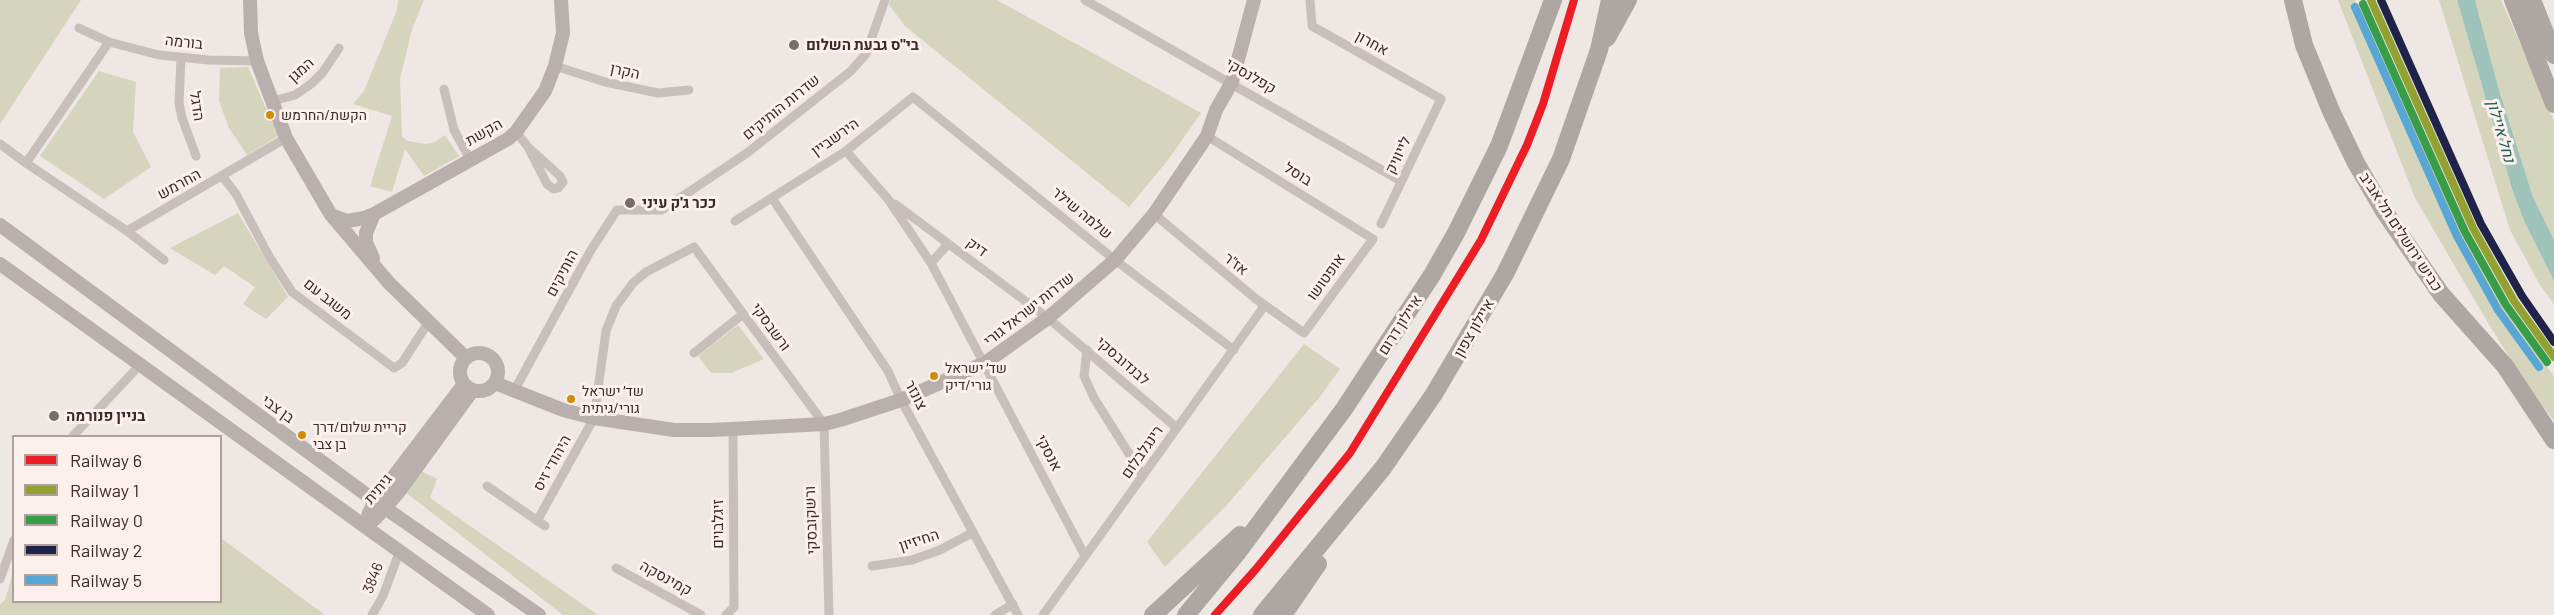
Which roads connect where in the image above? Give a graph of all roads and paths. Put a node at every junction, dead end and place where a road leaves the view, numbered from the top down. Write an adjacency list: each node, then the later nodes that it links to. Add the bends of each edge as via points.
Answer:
1 (250, 0): 20 (street)
2 (561, 0): 21 (street, הקשת, via 563,33)
3 (885, 0): 42 (street, שדרות הותיקים, via 866,54 851,71 747,153)
4 (1085, 0): 22 (street, קפלנסקי)
5 (1254, 0): 22 (street, שדרות ישראל גורי)
6 (1310, 0): 26 (street, אחרון, via 1312,27)
7 (1553, 0): 83 (highway, איילון דרום, via 1499,146 1456,233 1407,316 1344,409)
8 (1610, 0): 17 (highway, איילון צפון)
9 (1623, 0): 17 (highway)
10 (1628, 0): 17 (highway)
11 (2293, 0): 78 (highway, כביש ירושלים תל אביב, via 2304,45 2331,111 2384,211 2440,294 2505,366)
12 (2513, 0): 28 (highway)
13 (2532, 0): 18 (highway)
14 (79, 28): 15 (street, בורמה)
15 (109, 42): 19 (street, בורמה); 37 (street)
16 (339, 48): 27 (street, המגן, via 311,84 295,95)
17 (1599, 50): 79 (highway, איילון צפון, via 1561,159 1505,274 1440,384)
18 (2554, 55)
19 (181, 58): 20 (street, בורמה); 35 (street, הדגל, via 179,103)
20 (257, 61): 27 (street)
21 (555, 66): 24 (street, הקרן, via 658,93); 29 (street, הקשת, via 545,91)
22 (1232, 82): 30 (street, שדרות ישראל גורי); 39 (street, קפלנסקי)
23 (444, 89): 36 (street, via 454,130)
24 (689, 90)
25 (913, 97): 34 (street, הירשביין); 53 (street, שלמה שילר)
26 (1441, 99): 39 (street, לייוויק)
27 (273, 101): 31 (street)
28 (2554, 104)
29 (516, 132): 33 (street); 36 (street, הקשת)
30 (1207, 136): 44 (street, שדרות ישראל גורי); 50 (street, בוסל)
31 (286, 138): 38 (street, החרמש); 45 (street)
32 (0, 144): 37 (street)
33 (528, 147): 33 (street, via 547,184 558,188 563,182 560,176)
34 (846, 151): 40 (street, הירשביין); 41 (street, דיק)
35 (196, 156)
36 (470, 159): 43 (street, הקשת)
37 (26, 163): 49 (street)
38 (223, 177): 49 (street, החרמש); 61 (street, משגב עם, via 292,292 394,368 402,363)
39 (1401, 181): 47 (street, לייוויק)
40 (772, 198): 46 (street); 72 (street, צונזר, via 888,371)
41 (888, 199): 51 (street, דיק); 55 (street, דיק)
42 (662, 210): 71 (street, הותיקים, via 617,210)
43 (374, 214): 45 (street, הקשת, via 347,221); 57 (street, via 366,242)
44 (1154, 214): 53 (street, שדרות ישראל גורי); 58 (street, אז"ר)
45 (331, 215): 57 (street)
46 (735, 221)
47 (1381, 224)
48 (0, 225): 82 (street, בן צבי)
49 (127, 231): 54 (street)
50 (1373, 239): 62 (street, אופטושו)
51 (948, 244): 55 (street); 60 (street, דיק)
52 (694, 248): 59 (street, ורשבסקי); 73 (street, היהודי זיס, via 646,272 616,306 606,331)
53 (1115, 260): 60 (street, שדרות ישראל גורי); 64 (street, שלמה שילר)
54 (164, 261)
55 (931, 263): 67 (street, דיק)
56 (0, 264): 68 (street)
57 (377, 268): 61 (street)
58 (1265, 305): 62 (street, אז"ר); 64 (street, רינגלבלום)
59 (743, 314): 65 (street); 74 (street, ורשבסקי)
60 (1048, 318): 63 (street, לבנדובסקי); 67 (street, שדרות ישראל גורי)
61 (428, 323): 66 (street)
62 (1304, 333)
63 (1087, 350): 75 (street, לבנדובסקי); 80 (street, via 1083,376)
64 (1234, 350): 75 (street, רינגלבלום)
65 (694, 353)
66 (466, 358): 69 (street, via 477,353 494,360 498,371); 70 (street, via 460,374)
67 (985, 363): 72 (street, שדרות ישראל גורי); 88 (street, אנסקי)
68 (139, 366): 77 (street); 84 (street)
69 (495, 383): 70 (street, via 485,390); 71 (street, שדרות ישראל גורי)
70 (468, 387): 82 (street, גיתית)
71 (514, 391): 73 (street, שדרות ישראל גורי)
72 (901, 400): 74 (street, שדרות ישראל גורי); 85 (street, צונזר)
73 (594, 418): 76 (street, שדרות ישראל גורי, via 674,430); 81 (street, היהודי זיס, via 541,523)
74 (824, 424): 76 (street, שדרות ישראל גורי); 98 (street, ורשקובסקי)
75 (1177, 428): 80 (street, רינגלבלום)
76 (733, 429): 97 (street, זיגלבוים, via 734,608)
77 (74, 435)
78 (2554, 440)
79 (1383, 468): 104 (highway, איילון צפון); 105 (highway)
80 (1143, 476): 88 (street, רינגלבלום)
81 (487, 486)
82 (380, 504): 84 (street, גיתית); 95 (street, בן צבי)
83 (1270, 507): 102 (highway); 103 (highway, איילון דרום)
84 (366, 525): 87 (street)
85 (972, 533): 89 (street, החיזיון, via 912,560); 92 (street, צונזר)
86 (12, 546): 91 (street)
87 (400, 550): 93 (street, 3846); 94 (street)
88 (1085, 556): 101 (street, רינגלבלום)
89 (872, 566)
90 (616, 568): 96 (street, קמינסקה)
91 (0, 579)
92 (1013, 604): 99 (street); 100 (street, צונזר)
93 (372, 615)
94 (488, 615)
95 (539, 615)
96 (701, 615)
97 (726, 615)
98 (829, 615)
99 (995, 615)
100 (1018, 615)
101 (1043, 615)
102 (1153, 615)
103 (1186, 615)
104 (1262, 615)
105 (1283, 615)

